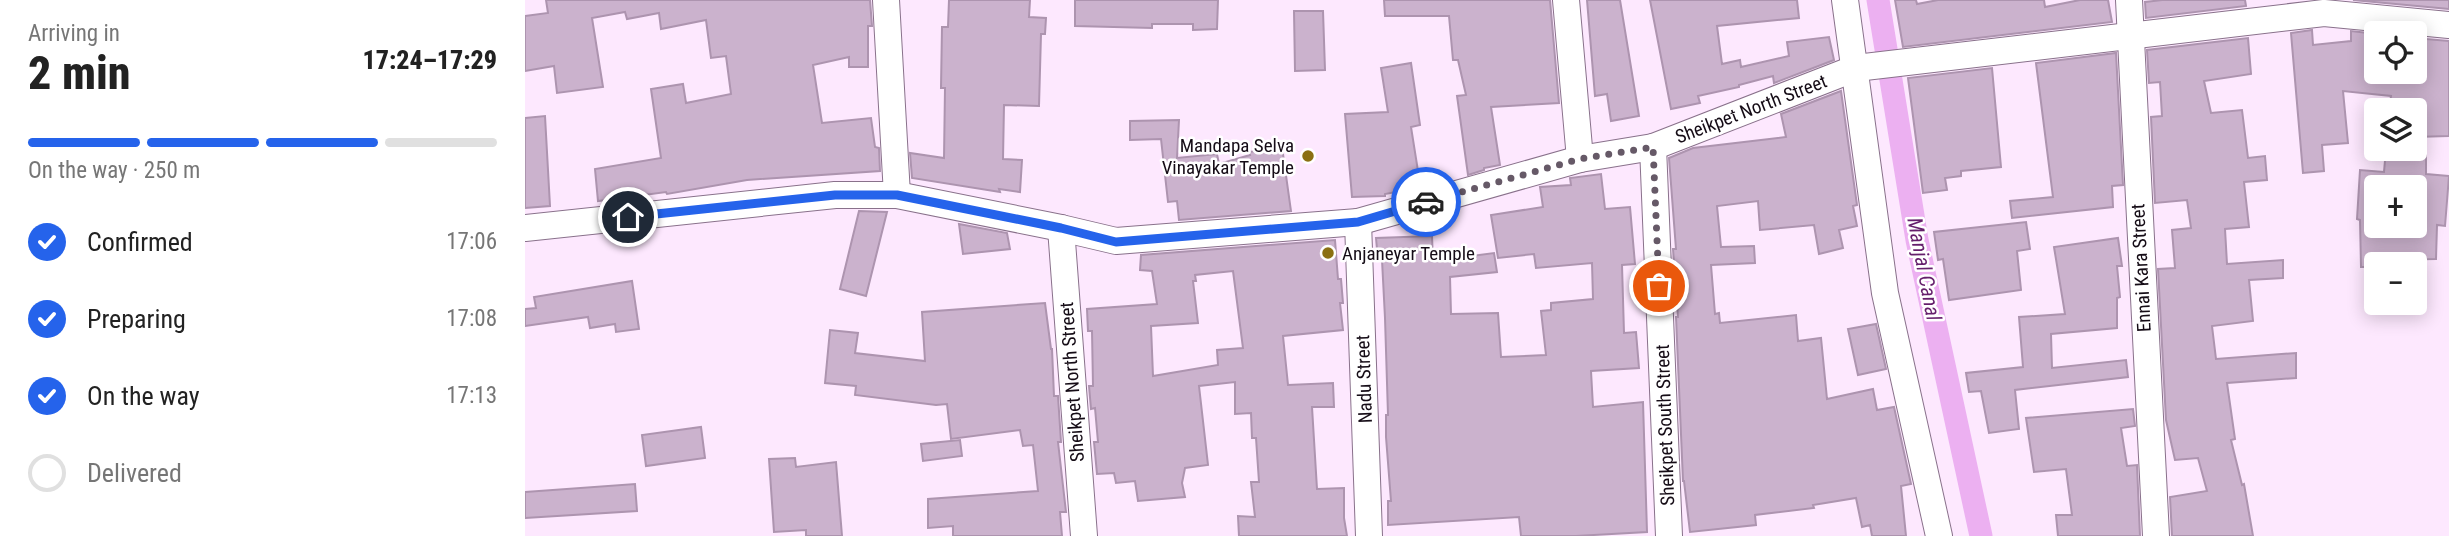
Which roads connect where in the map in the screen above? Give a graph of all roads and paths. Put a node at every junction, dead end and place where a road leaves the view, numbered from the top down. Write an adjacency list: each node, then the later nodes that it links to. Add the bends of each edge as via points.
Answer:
1 (886, 0): 10 (street)
2 (1566, 0): 9 (street)
3 (1845, 0): 7 (street)
4 (2129, 0): 6 (street, Ennai Kara Street)
5 (2449, 25): 6 (street, Sheikpet North Street, via 2323,13)
6 (2129, 36): 7 (street, Sheikpet North Street); 18 (street, Ennai Kara Street)
7 (1857, 68): 8 (street, Sheikpet North Street); 17 (street, via 1885,293)
8 (1653, 147): 9 (street, Sheikpet North Street); 16 (street, Sheikpet South Street)
9 (1580, 159): 11 (street, Sheikpet North Street)
10 (897, 195): 12 (street, Sheikpet North Street, via 835,195); 13 (street, Sheikpet North Street)
11 (1358, 222): 13 (street, Sheikpet North Street, via 1116,242); 15 (street, Nadu Street)
12 (525, 228)
13 (1061, 228): 14 (street, Sheikpet North Street)
14 (1084, 536)
15 (1369, 536)
16 (1669, 536)
17 (1939, 536)
18 (2156, 536)

